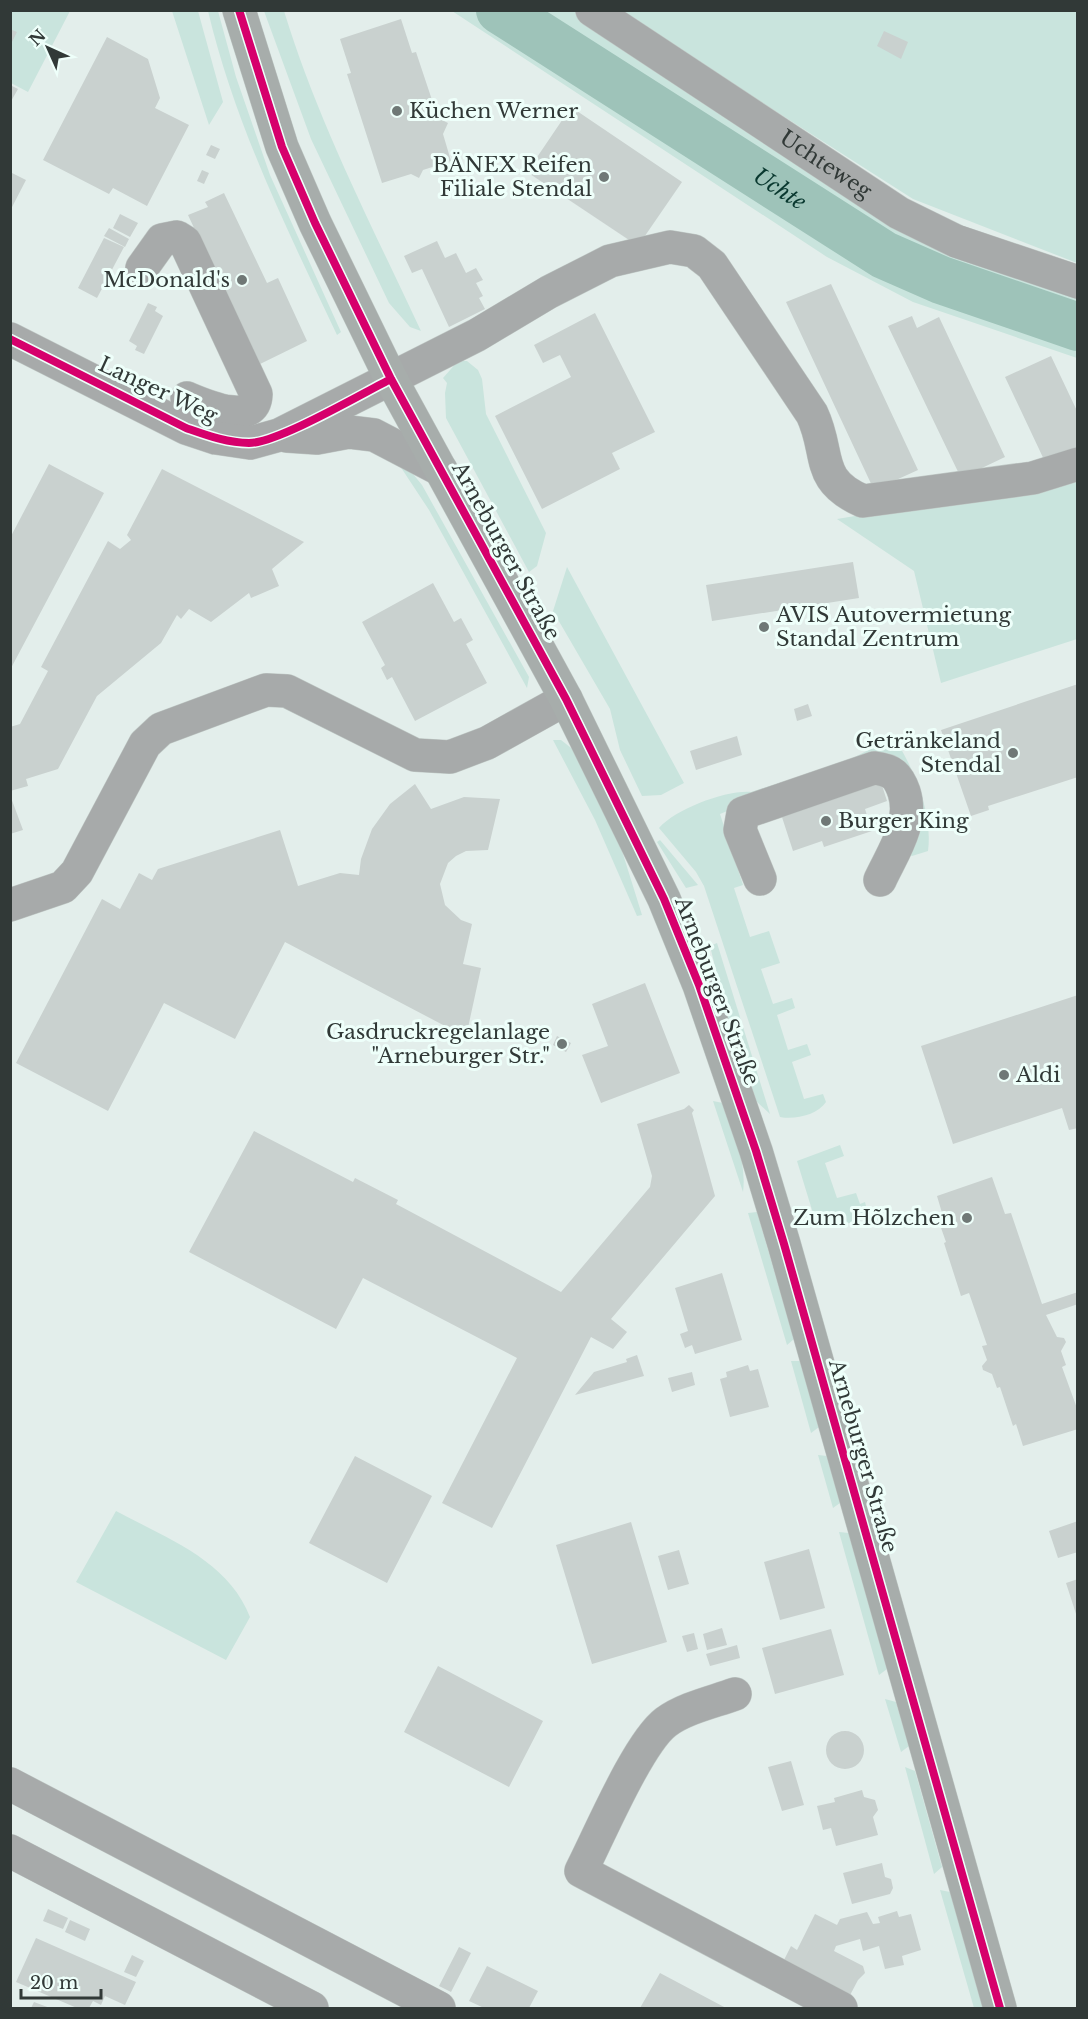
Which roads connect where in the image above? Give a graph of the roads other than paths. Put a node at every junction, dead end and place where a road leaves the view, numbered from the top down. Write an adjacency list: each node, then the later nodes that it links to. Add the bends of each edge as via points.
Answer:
1 (239, 10): 6 (main road, Arneburger Straße, via 282,147)
2 (592, 10): 4 (street, Uchteweg, via 899,213 956,241)
3 (142, 268): 7 (street, via 162,240 177,237 185,242 256,394 251,406 231,413)
4 (1077, 282)
5 (10, 339): 8 (street, Langer Weg, via 196,431 250,443)
6 (391, 379): 8 (street, Langer Weg); 9 (street, Langer Weg, via 610,261 669,247 694,251 712,265 812,414 822,435 830,477 844,493 863,501 1033,478); 10 (main road, Arneburger Straße)
7 (187, 398)
8 (279, 435): 10 (street, Langer Weg, via 374,435)
9 (1077, 464)
10 (441, 470): 11 (main road, Arneburger Straße)
11 (566, 699): 14 (street, via 487,743 450,757 415,755 287,691 266,690 161,729 145,744 77,872 63,887); 21 (main road, Arneburger Straße, via 664,899 699,985 756,1150)
12 (760, 879): 13 (street, via 740,831 743,813 874,768 897,776 908,815)
13 (880, 880)
14 (10, 904)
15 (735, 1694): 20 (street, via 689,1710 666,1722 648,1739 581,1871)
16 (10, 1784): 19 (street)
17 (10, 1851): 18 (street)
18 (312, 2008)
19 (439, 2008)
20 (841, 2008)
21 (999, 2008)

